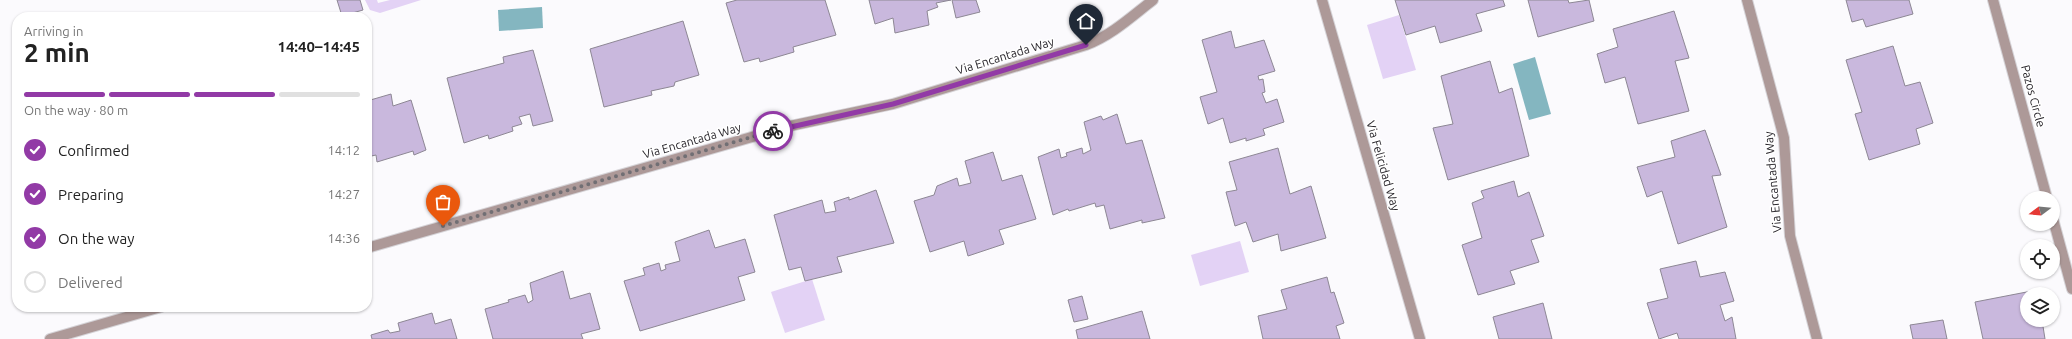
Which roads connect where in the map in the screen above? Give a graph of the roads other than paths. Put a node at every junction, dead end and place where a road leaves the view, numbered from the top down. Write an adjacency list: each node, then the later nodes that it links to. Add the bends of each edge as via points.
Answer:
1 (1153, 0): 7 (street, Via Encantada Way, via 1114,31 1086,45 893,104 790,126)
2 (1322, 0): 11 (street, Via Felicidad Way)
3 (1747, 0): 12 (street, Via Encantada Way, via 1783,132 1790,236)
4 (1993, 0): 5 (street, Pazos Circle)
5 (2045, 191)
6 (2056, 231): 8 (street)
7 (372, 247)
8 (2072, 289)
9 (144, 312): 10 (street)
10 (50, 339)
11 (1420, 339)
12 (1817, 339)

